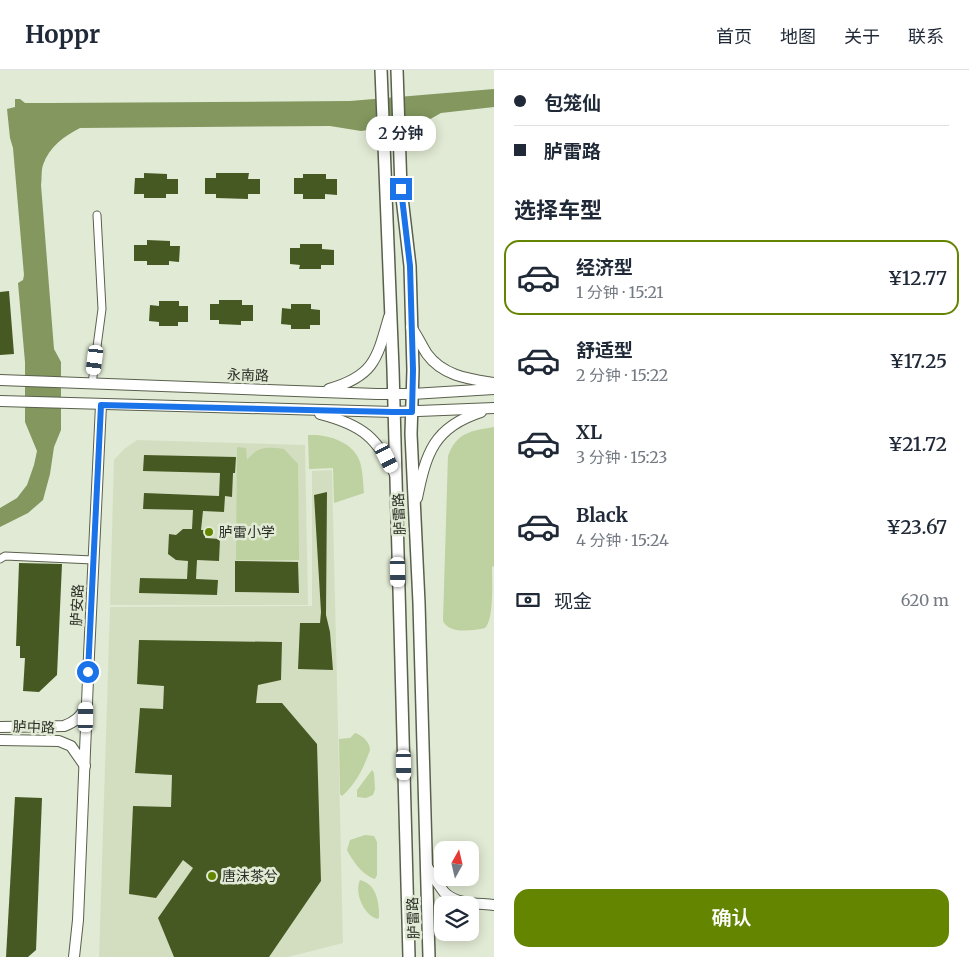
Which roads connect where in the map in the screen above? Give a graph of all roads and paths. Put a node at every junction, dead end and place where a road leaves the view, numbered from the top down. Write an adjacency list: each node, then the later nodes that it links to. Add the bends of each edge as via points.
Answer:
1 (381, 70): 4 (main road, 胪雷路)
2 (396, 70): 5 (main road, 胪雷路, via 401,189 410,266)
3 (97, 214): 8 (street, via 102,309)
4 (391, 311): 10 (main road, via 380,348 361,376); 11 (main road, 胪雷路)
5 (411, 326): 7 (main road, via 438,366 458,377); 12 (main road, 胪雷路)
6 (5, 381): 8 (main road, 永南路)
7 (494, 383)
8 (92, 384): 10 (main road, 永南路)
9 (494, 388): 12 (main road, 永南路)
10 (320, 391): 11 (main road, 永南路)
11 (393, 394): 12 (main road, 永南路); 17 (main road, 胪雷路)
12 (412, 394): 18 (main road, 胪雷路)
13 (0, 401): 14 (main road)
14 (101, 405): 16 (main road); 22 (main road, 胪安路)
15 (494, 408): 18 (main road); 20 (main road, via 458,421 439,437 423,467)
16 (305, 410): 17 (main road); 19 (main road, via 329,416 366,433 380,447)
17 (393, 412): 18 (main road); 19 (main road, 胪雷路)
18 (412, 412): 20 (main road, 胪雷路)
19 (396, 476): 30 (main road, 胪雷路)
20 (414, 511): 27 (main road, 胪雷路)
21 (0, 559): 22 (street, via 5,556)
22 (93, 560): 23 (main road, 胪安路)
23 (87, 706): 24 (main road, 胪中路, via 74,722 64,726); 26 (main road, 胪安路)
24 (0, 726)
25 (0, 740): 26 (main road, 胪中路, via 59,741 71,746)
26 (85, 766): 29 (main road, 胪安路)
27 (426, 865): 28 (main road, via 449,896); 31 (main road, 胪雷路)
28 (494, 905)
29 (74, 957)
30 (409, 957)
31 (429, 957)

